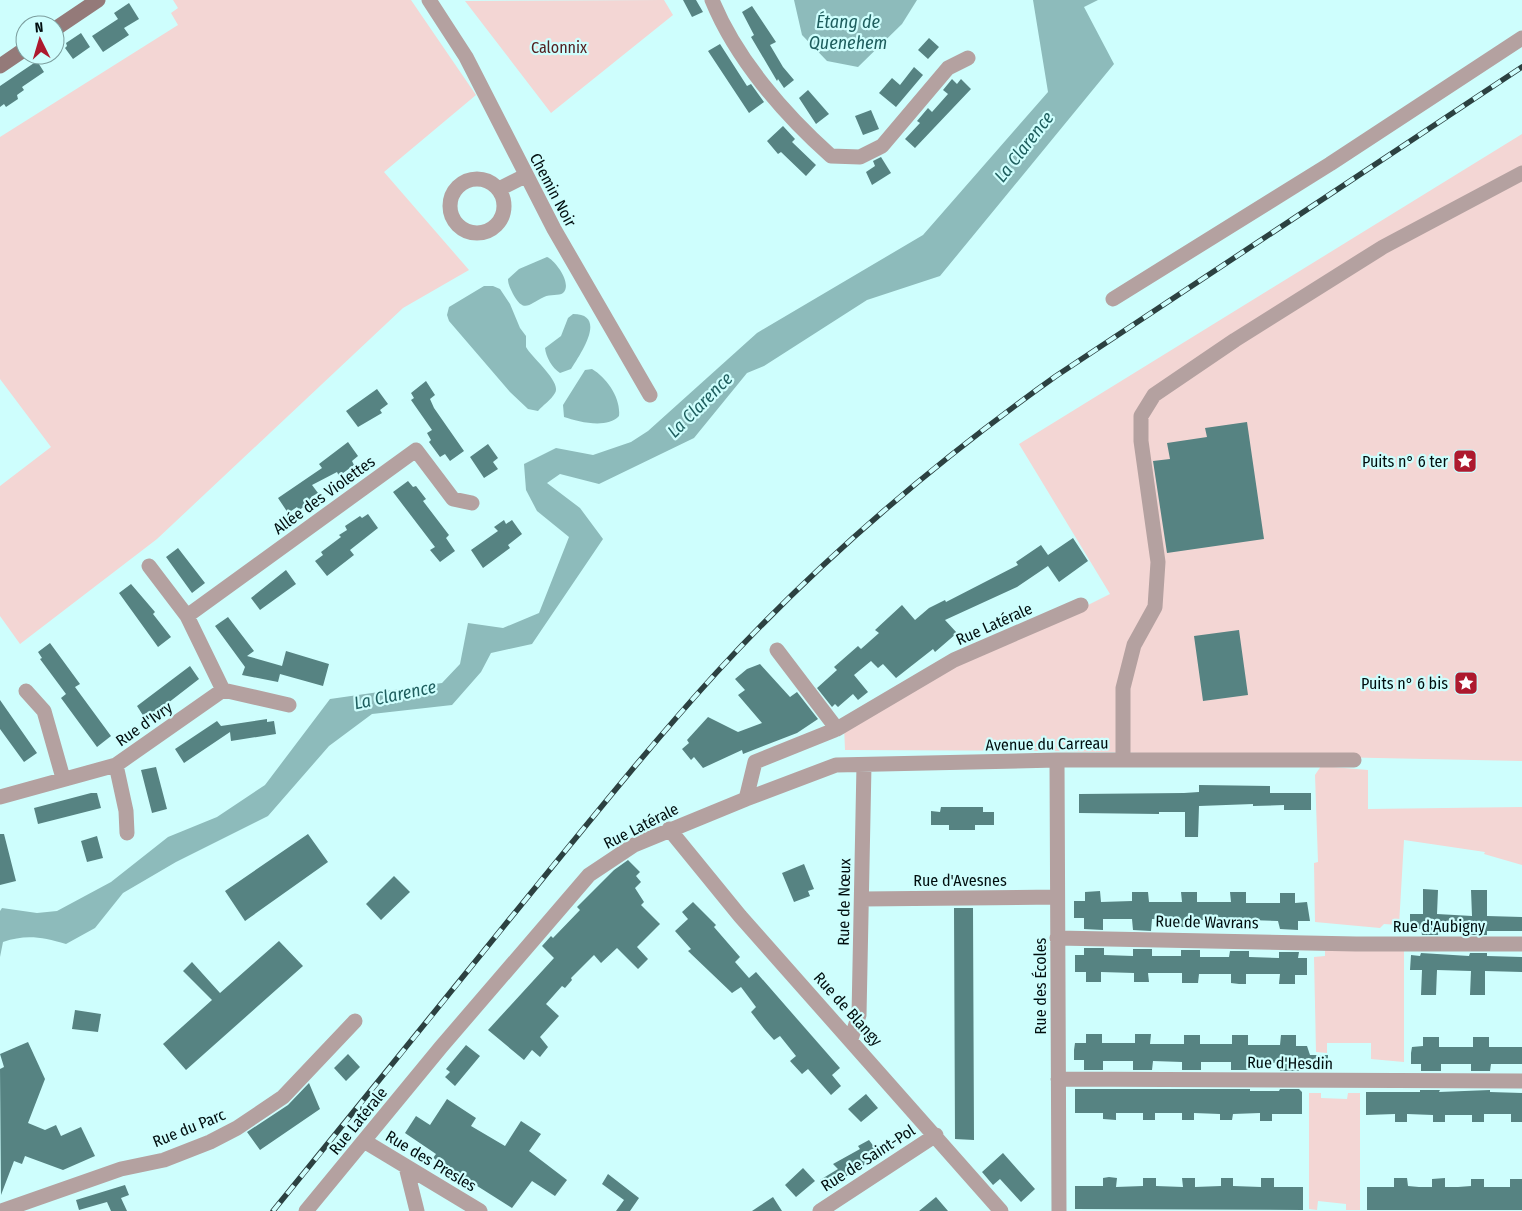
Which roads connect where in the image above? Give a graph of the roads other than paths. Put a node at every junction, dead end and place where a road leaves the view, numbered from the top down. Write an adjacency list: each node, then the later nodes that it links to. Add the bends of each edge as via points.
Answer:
1 (98, 0): 4 (street)
2 (429, 0): 10 (street, Chemin Noir, via 466,57)
3 (712, 0): 7 (street, via 754,74 806,134 831,156 860,157 882,146 948,68)
4 (65, 22)
5 (1522, 38): 12 (street, via 1330,164)
6 (15, 56): 8 (street)
7 (968, 58)
8 (0, 66)
9 (1522, 173): 24 (street, via 1383,247 1154,395 1141,416 1141,441 1158,562 1154,607 1134,645 1123,688)
10 (525, 176): 11 (street); 13 (street, Chemin Noir)
11 (499, 189)
12 (1113, 299)
13 (650, 394)
14 (472, 503): 17 (street, Allée des Violettes, via 453,499 416,450)
15 (149, 566): 17 (street)
16 (1081, 605): 22 (street, Rue Latérale, via 954,660)
17 (187, 616): 19 (street)
18 (776, 650): 22 (street)
19 (223, 690): 21 (street); 26 (street, Rue d'Ivry)
20 (26, 691): 28 (street, via 44,711)
21 (289, 705)
22 (837, 729): 30 (street, Rue Latérale, via 755,762)
23 (1057, 760): 24 (street, Avenue du Carreau); 27 (street, Avenue du Carreau); 33 (street, Rue des Écoles)
24 (1123, 760): 25 (street, Avenue du Carreau)
25 (1354, 760)
26 (116, 765): 28 (street, Rue d'Ivry); 32 (street, via 126,811)
27 (864, 765): 30 (street, Avenue du Carreau, via 836,765); 34 (street, Rue de Nœux)
28 (63, 778): 29 (street, Rue d'Ivry)
29 (0, 797)
30 (746, 798): 31 (street, Rue Latérale)
31 (669, 829): 39 (street, Rue de Blangy, via 740,916); 43 (street, Rue Latérale, via 608,861 575,890)
32 (127, 833)
33 (1057, 897): 34 (street, Rue d'Avesnes); 35 (street, Rue des Écoles)
34 (862, 899): 39 (street, Rue de Nœux, via 860,1015)
35 (1057, 938): 36 (street, Rue de Wavrans); 40 (street, Rue des Écoles)
36 (1356, 944): 37 (street, Rue d'Aubigny)
37 (1522, 944)
38 (355, 1022): 45 (street, Rue du Parc, via 283,1097 210,1142 164,1160 121,1168)
39 (851, 1039): 42 (street, Rue de Blangy)
40 (1058, 1078): 41 (street, Rue d'Hesdin); 51 (street, Rue des Écoles)
41 (1522, 1081)
42 (936, 1135): 49 (street, Rue de Saint-Pol); 50 (street, Rue de Blangy)
43 (364, 1141): 44 (street, Rue des Presles); 46 (street, Rue Latérale)
44 (406, 1167): 47 (street); 48 (street, Rue des Presles)
45 (2, 1211)
46 (306, 1211)
47 (417, 1211)
48 (480, 1211)
49 (820, 1211)
50 (1001, 1211)
51 (1059, 1211)

